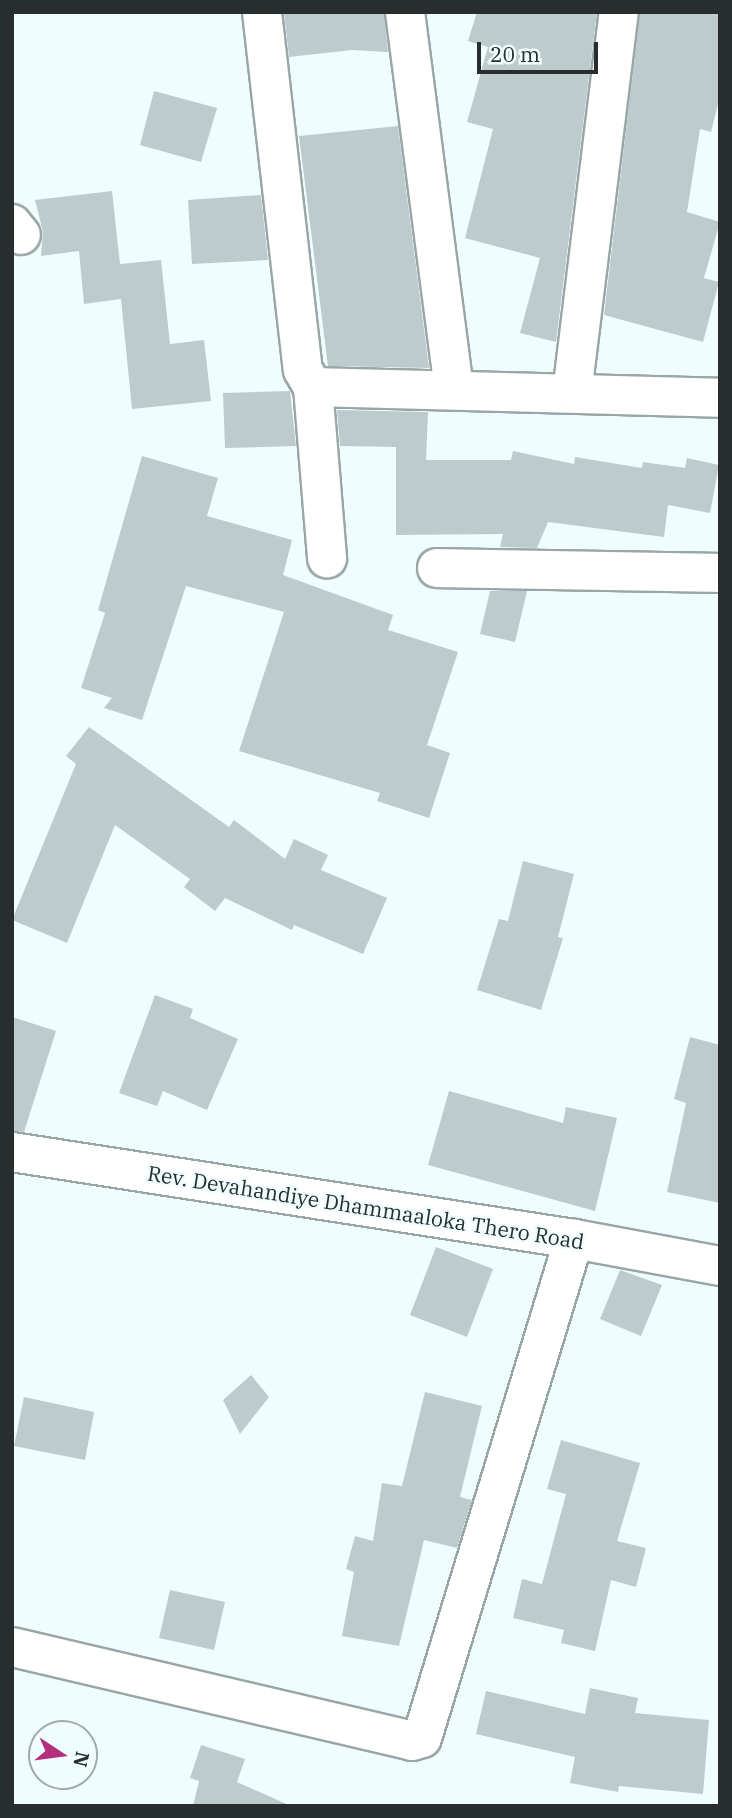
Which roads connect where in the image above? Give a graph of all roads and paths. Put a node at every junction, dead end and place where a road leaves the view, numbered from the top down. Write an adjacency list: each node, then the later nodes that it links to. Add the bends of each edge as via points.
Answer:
1 (262, 12): 4 (street, via 303,370)
2 (405, 12): 5 (street)
3 (619, 12): 6 (street)
4 (313, 387): 5 (street); 8 (street)
5 (454, 388): 6 (street)
6 (572, 393): 7 (street)
7 (720, 398)
8 (327, 558)
9 (437, 568): 10 (street)
10 (720, 573)
11 (12, 1152): 12 (street, Rev. Devahandiye Dhammaaloka Thero Road)
12 (574, 1239): 13 (street, Rev. Devahandiye Dhammaaloka Thero Road); 14 (street, via 422,1738 412,1741)
13 (720, 1266)
14 (12, 1647)

